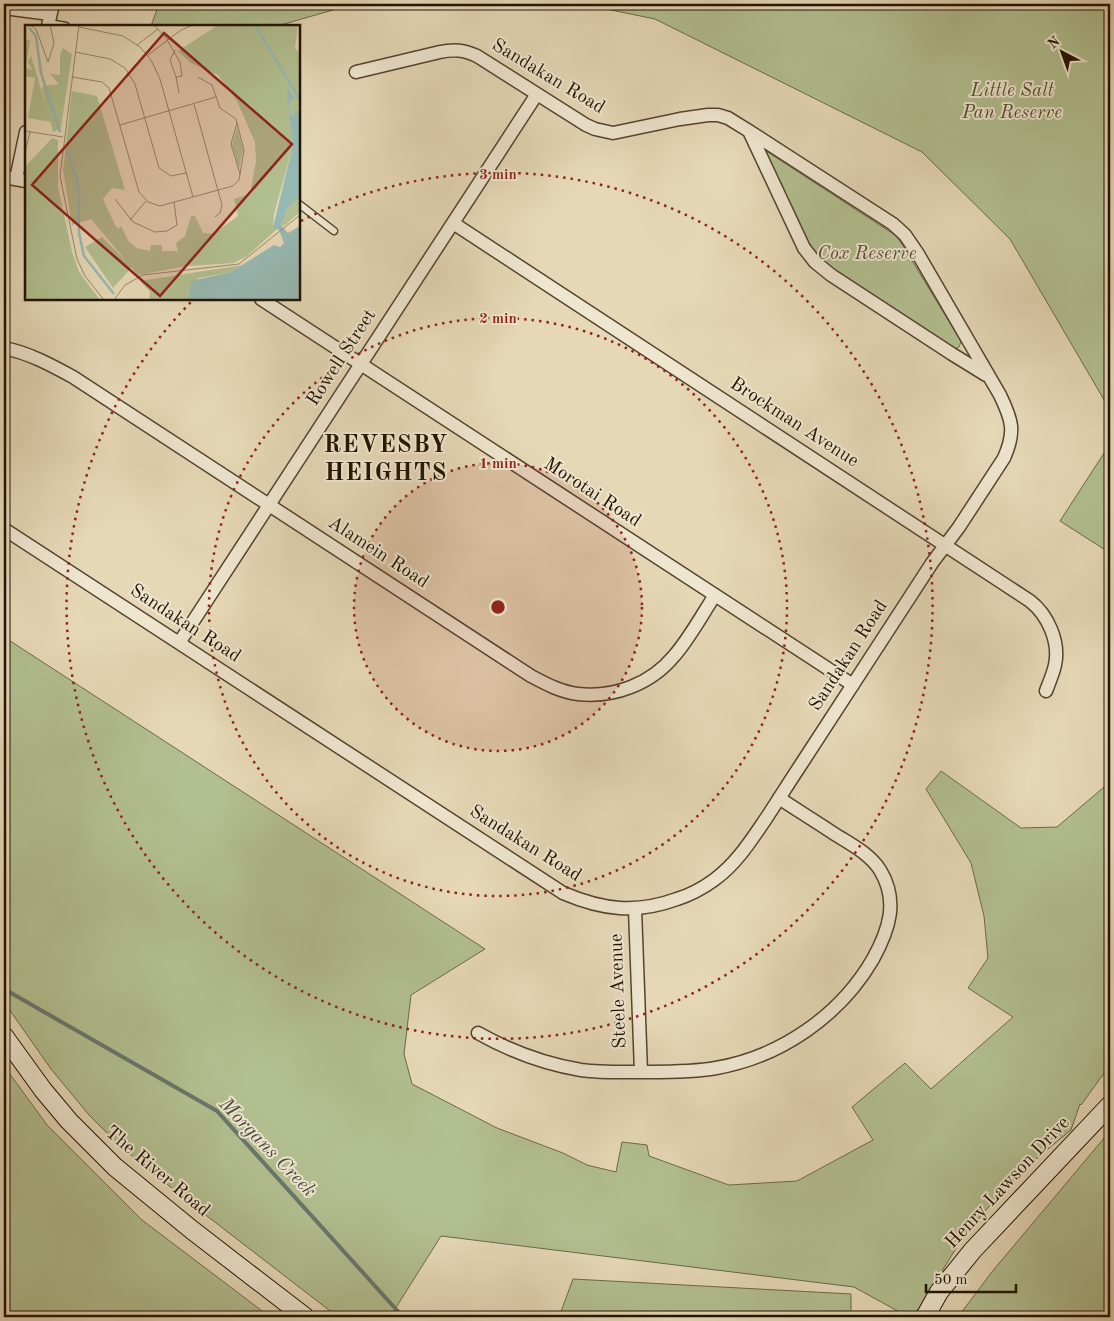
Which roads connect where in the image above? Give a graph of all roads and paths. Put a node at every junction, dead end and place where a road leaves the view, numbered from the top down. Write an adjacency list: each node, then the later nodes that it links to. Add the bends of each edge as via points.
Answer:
1 (4, 8): 2 (street)
2 (50, 17): 3 (lane)
3 (64, 25)
4 (356, 72): 5 (street, Sandakan Road, via 460,50 486,61)
5 (537, 94): 6 (street, Sandakan Road, via 586,125 604,132 627,131 708,115 728,118); 10 (street, Rowell Street)
6 (749, 131): 15 (street, Sandakan Road, via 905,234); 15 (street, Sandakan Road, via 801,242 815,262)
7 (25, 136): 8 (street)
8 (15, 179)
9 (300, 205): 11 (lane)
10 (453, 223): 14 (street, Rowell Street); 18 (street, Brockman Avenue)
11 (334, 230)
12 (264, 300): 14 (street, Morotai Road)
13 (4, 348): 16 (street, Alamein Road, via 74,377)
14 (360, 364): 16 (street, Rowell Street); 19 (street, Morotai Road)
15 (989, 376): 18 (street, Sandakan Road, via 1011,422 1009,446)
16 (269, 505): 19 (street, Alamein Road, via 532,676 578,694 617,692 649,679 675,656); 20 (street, Rowell Street)
17 (4, 528): 20 (street, Sandakan Road)
18 (946, 545): 21 (street, Sandakan Road); 22 (street, Brockman Avenue, via 1030,601 1043,614 1056,650 1056,663)
19 (715, 595): 21 (street, Morotai Road)
20 (179, 643): 24 (street, Sandakan Road, via 564,893 611,908)
21 (853, 685): 23 (street, Sandakan Road)
22 (1046, 691)
23 (779, 798): 24 (street, Sandakan Road, via 740,856 713,881 675,900); 27 (street, via 866,854 880,871 890,894 890,921 877,951 860,979 835,1008 786,1044 717,1068)
24 (634, 909): 27 (street, Steele Avenue)
25 (478, 1034): 27 (street, via 514,1051 565,1066 598,1072)
26 (4, 1036): 29 (main road, The River Road, via 69,1121 115,1167)
27 (641, 1072)
28 (1110, 1106): 30 (main road, Henry Lawson Drive, via 973,1250 939,1292)
29 (305, 1317)
30 (924, 1317)

